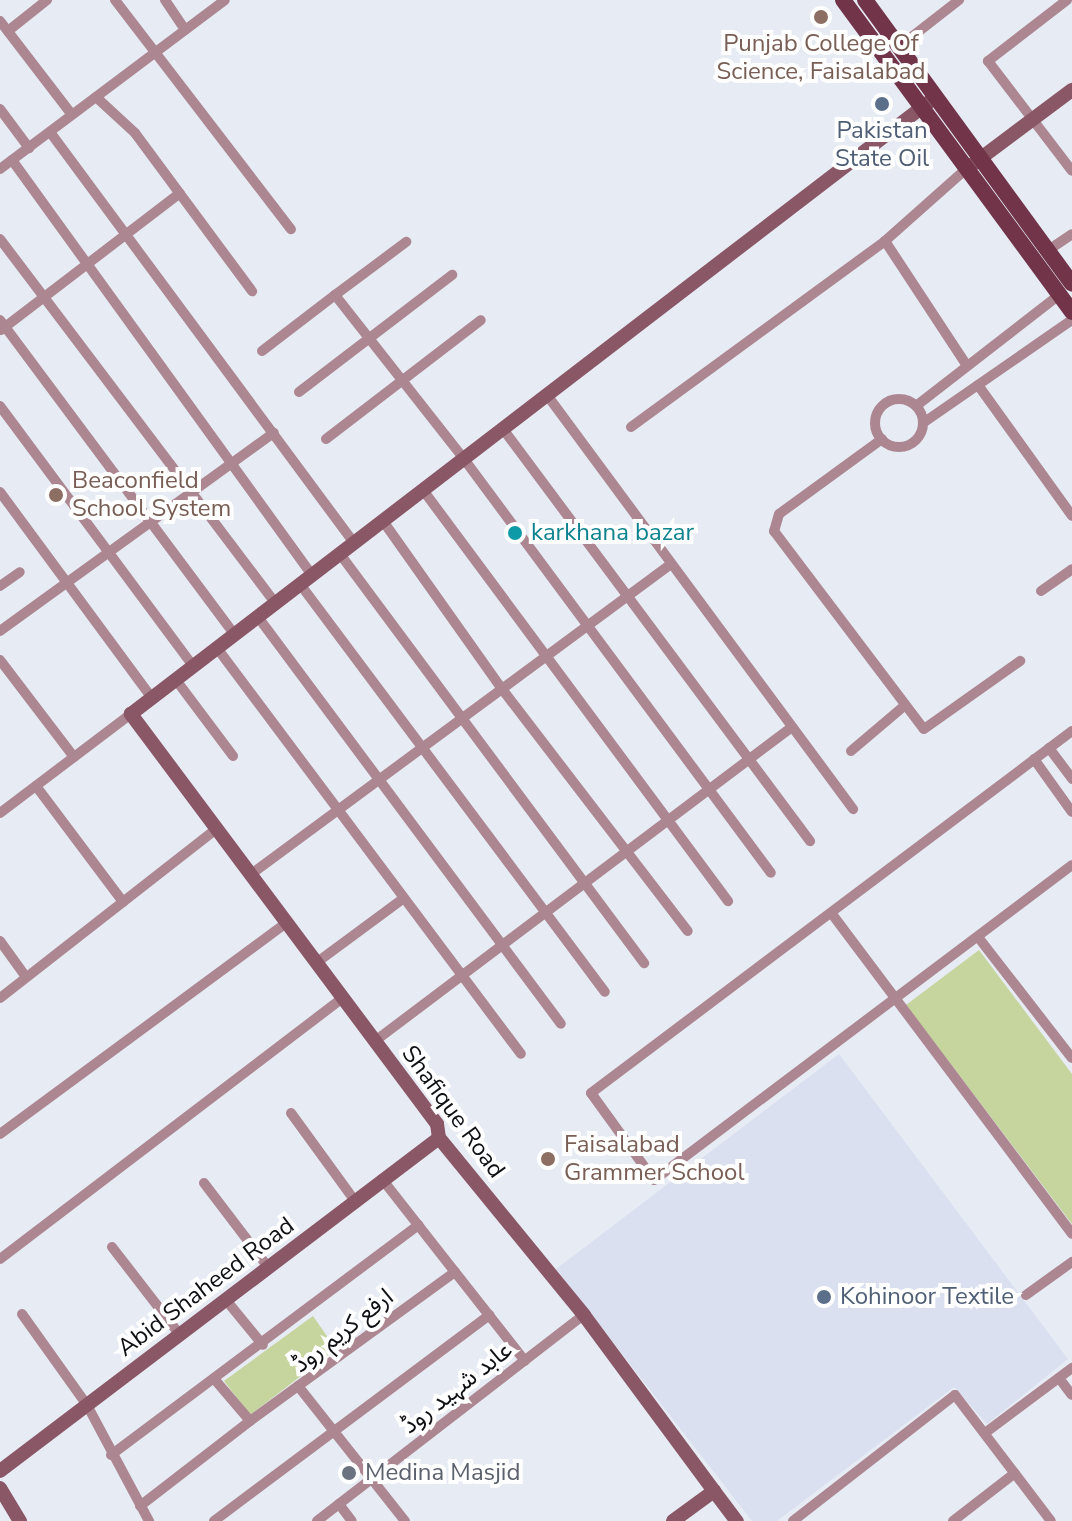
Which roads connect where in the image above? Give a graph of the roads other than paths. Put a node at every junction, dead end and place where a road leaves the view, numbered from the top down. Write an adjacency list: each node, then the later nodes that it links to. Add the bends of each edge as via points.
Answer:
1 (47, 0): 11 (street)
2 (115, 0): 13 (street)
3 (165, 0): 10 (street)
4 (225, 0): 10 (street)
5 (843, 0): 16 (main road)
6 (865, 0): 12 (main road)
7 (959, 0): 12 (street)
8 (1067, 0): 19 (street, via 988,61)
9 (0, 21): 11 (street)
10 (185, 30): 13 (street)
11 (8, 31): 18 (street)
12 (900, 46): 16 (main road)
13 (155, 53): 15 (street); 27 (street)
14 (1072, 90): 19 (street)
15 (96, 97): 18 (street); 26 (street, via 121,126 135,133)
16 (930, 102): 23 (main road); 50 (street)
17 (0, 109): 21 (street)
18 (72, 115): 20 (street)
19 (1033, 119): 23 (street); 25 (street)
20 (50, 132): 21 (street); 28 (street)
21 (29, 148): 22 (street)
22 (12, 160): 24 (street); 34 (street)
23 (973, 164): 31 (street); 33 (main road); 36 (main road)
24 (0, 169)
25 (1072, 171)
26 (180, 193): 28 (street); 37 (street)
27 (291, 229)
28 (129, 233): 34 (street); 56 (street)
29 (1072, 234): 33 (street)
30 (0, 239): 39 (street)
31 (885, 241): 46 (street); 54 (street)
32 (406, 242): 38 (street)
33 (1047, 251): 36 (main road)
34 (87, 265): 39 (street); 60 (street)
35 (452, 275): 44 (street)
36 (1066, 290): 40 (main road); 46 (street)
37 (252, 291)
38 (335, 295): 44 (street); 45 (street)
39 (44, 298): 43 (street); 63 (street)
40 (1072, 312)
41 (481, 320): 47 (street)
42 (1072, 320): 48 (street)
43 (2, 326): 66 (street)
44 (368, 337): 47 (street); 49 (street)
45 (262, 351)
46 (967, 366): 52 (street)
47 (401, 380): 57 (street); 59 (street)
48 (978, 385): 53 (street); 64 (street)
49 (299, 392)
50 (547, 395): 55 (street); 70 (street)
51 (0, 406): 68 (street)
52 (916, 406): 53 (street); 58 (street, via 893,400 883,406 876,429)
53 (923, 423): 58 (street, via 914,443 891,446)
54 (631, 427)
55 (503, 429): 59 (street); 77 (street)
56 (274, 433): 60 (street); 67 (street)
57 (326, 439)
58 (882, 439): 91 (street, via 779,514 774,531)
59 (464, 459): 61 (street); 80 (street)
60 (232, 464): 63 (street); 73 (street)
61 (423, 490): 65 (street); 84 (street)
62 (0, 492): 74 (street)
63 (192, 493): 66 (street); 78 (street)
64 (1072, 516)
65 (383, 521): 67 (street); 89 (street)
66 (151, 522): 68 (street); 82 (street)
67 (354, 543): 69 (street)
68 (109, 552): 74 (street); 87 (street)
69 (340, 554): 73 (street); 93 (street)
70 (671, 564): 77 (street); 94 (street)
71 (1072, 569): 76 (street)
72 (20, 572): 75 (street)
73 (306, 580): 78 (street); 96 (street)
74 (67, 582): 81 (street); 90 (street)
75 (0, 586)
76 (1041, 591)
77 (627, 596): 80 (street); 101 (street)
78 (275, 603): 79 (street)
79 (258, 617): 82 (street); 103 (street)
80 (588, 625): 84 (street); 106 (street)
81 (0, 631)
82 (235, 635): 83 (street)
83 (217, 648): 87 (street); 108 (street)
84 (546, 656): 89 (street); 111 (street)
85 (0, 660): 100 (street)
86 (1020, 661): 91 (street, via 930,729 916,724)
87 (193, 666): 88 (street)
88 (176, 680): 90 (street); 99 (street)
89 (502, 689): 93 (street); 114 (street)
90 (152, 698): 92 (street)
91 (904, 706): 98 (street)
92 (131, 714): 100 (street); 112 (street, Shafique Road)
93 (462, 718): 96 (street); 118 (street)
94 (792, 727): 101 (street); 107 (street)
95 (1072, 731): 97 (street)
96 (422, 748): 103 (street); 122 (street)
97 (1049, 748): 102 (street); 104 (street)
98 (851, 751)
99 (233, 756)
100 (74, 757): 105 (street)
101 (749, 759): 106 (street); 113 (street)
102 (1034, 759): 109 (street); 123 (street)
103 (379, 779): 108 (street); 128 (street)
104 (1072, 779)
105 (36, 786): 110 (street); 121 (street)
106 (709, 789): 111 (street); 116 (street)
107 (853, 809)
108 (338, 810): 117 (street); 119 (street)
109 (1072, 812)
110 (0, 813)
111 (668, 820): 114 (street); 120 (street)
112 (216, 829): 117 (street, Shafique Road); 121 (street)
113 (810, 841)
114 (628, 850): 118 (street); 125 (street)
115 (1072, 865): 126 (street)
116 (771, 873)
117 (250, 875): 124 (street, Shafique Road)
118 (584, 884): 122 (street); 130 (street)
119 (404, 898): 129 (street); 131 (street)
120 (728, 901)
121 (123, 902): 132 (street)
122 (545, 913): 128 (street); 133 (street)
123 (832, 914): 136 (street); 136 (street, via 591,1093 654,1180)
124 (286, 923): 129 (street, Shafique Road); 142 (street)
125 (688, 931)
126 (978, 937): 136 (street); 140 (street)
127 (0, 941): 132 (street)
128 (503, 945): 131 (street); 137 (street)
129 (316, 963): 135 (street, Shafique Road)
130 (644, 963)
131 (462, 976): 138 (street); 139 (street)
132 (26, 977): 134 (street)
133 (605, 992)
134 (0, 998)
135 (343, 998): 138 (street, Shafique Road); 150 (street)
136 (895, 1000): 148 (street)
137 (561, 1024)
138 (375, 1041): 143 (street, Shafique Road, via 437,1124)
139 (521, 1054)
140 (1072, 1058)
141 (291, 1113): 146 (street)
142 (0, 1134)
143 (439, 1138): 144 (street, Abid Shaheed Road); 158 (street, Shafique Road)
144 (382, 1179): 146 (street, Abid Shaheed Road); 147 (street)
145 (204, 1183): 152 (street)
146 (355, 1201): 152 (street, Abid Shaheed Road)
147 (418, 1225): 153 (street); 160 (street)
148 (1072, 1234)
149 (112, 1247): 159 (street)
150 (0, 1259)
151 (1072, 1262): 154 (street)
152 (268, 1267): 155 (street, Abid Shaheed Road)
153 (455, 1272): 157 (street); 165 (street, ارفع کریم روڈ)
154 (1026, 1295)
155 (226, 1300): 159 (street, Abid Shaheed Road); 160 (street)
156 (22, 1314): 167 (street)
157 (489, 1315): 161 (street); 169 (street)
158 (584, 1315): 161 (street, عابد شہید روڈ); 176 (street, Shafique Road)
159 (180, 1335): 167 (street, Abid Shaheed Road)
160 (263, 1345): 164 (street)
161 (525, 1361): 174 (street, عابد شہید روڈ)
162 (1072, 1368): 163 (street)
163 (1059, 1378): 166 (street); 170 (street)
164 (216, 1381): 168 (street); 171 (street)
165 (298, 1386): 168 (street); 169 (street, ارفع کریم روڈ)
166 (1072, 1395)
167 (87, 1405): 171 (street); 172 (street, Abid Shaheed Road)
168 (250, 1421): 178 (street)
169 (331, 1433): 174 (street, ارفع کریم روڈ); 182 (street)
170 (985, 1433): 173 (street); 188 (street, via 955,1395)
171 (111, 1455): 178 (street)
172 (0, 1471)
173 (1015, 1473): 189 (street); 190 (street)
174 (370, 1481): 177 (street, عابد شہید روڈ); 185 (street, ارفع کریم روڈ)
175 (0, 1488): 179 (street)
176 (714, 1491): 186 (street); 187 (street, Shafique Road)
177 (339, 1504): 183 (street, عابد شہید روڈ); 184 (street)
178 (140, 1506): 181 (street)
179 (6, 1507): 180 (street)
180 (20, 1521)
181 (149, 1521)
182 (214, 1521)
183 (317, 1521)
184 (352, 1521)
185 (405, 1521)
186 (673, 1521)
187 (737, 1521)
188 (793, 1521)
189 (953, 1521)
190 (1051, 1521)

